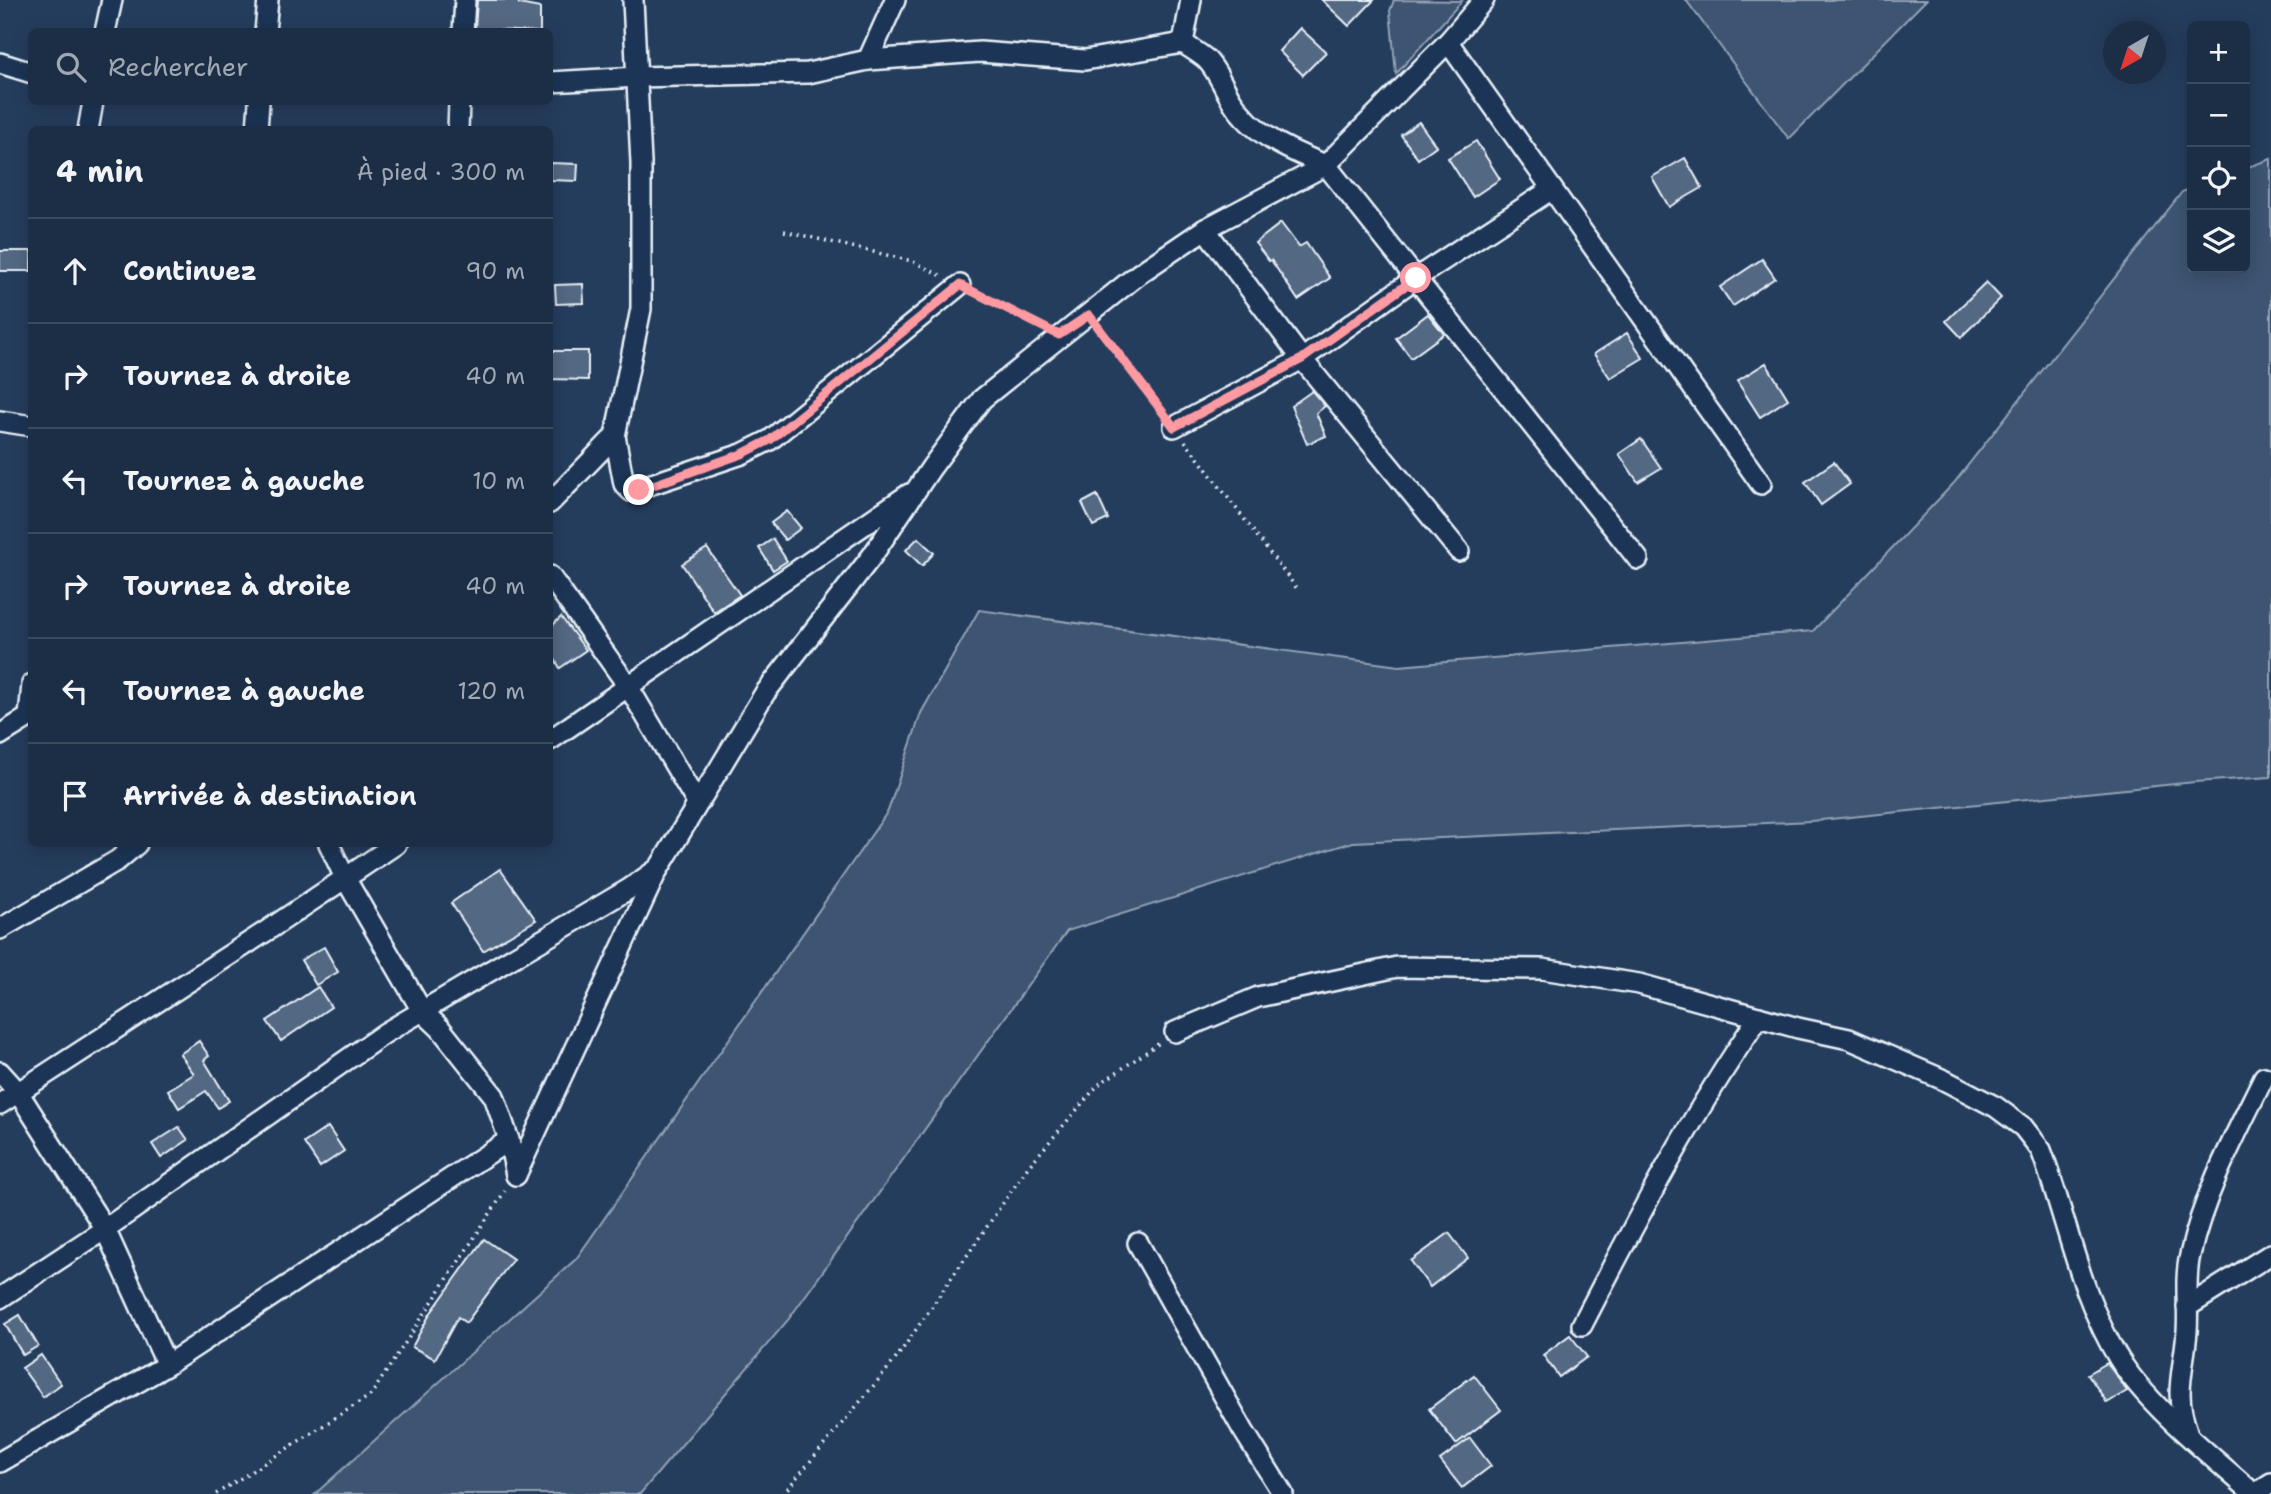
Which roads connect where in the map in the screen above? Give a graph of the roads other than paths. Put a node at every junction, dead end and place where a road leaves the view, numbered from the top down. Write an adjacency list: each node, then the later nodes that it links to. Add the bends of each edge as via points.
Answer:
1 (112, 0): 8 (street)
2 (268, 0): 9 (street)
3 (465, 0): 10 (street)
4 (633, 0): 16 (street)
5 (895, 0): 13 (street)
6 (1191, 0): 12 (street)
7 (1484, 0): 11 (street)
8 (106, 28)
9 (265, 28)
10 (463, 28)
11 (1448, 42): 24 (street); 25 (street)
12 (1183, 43): 13 (street, via 1085,60 980,52); 24 (street, via 1206,59 1252,125 1283,147)
13 (868, 60): 16 (street, via 808,73)
14 (0, 63): 15 (street)
15 (28, 72)
16 (638, 77): 17 (street); 33 (street, via 641,309)
17 (553, 82)
18 (92, 105): 21 (street)
19 (259, 105): 22 (street)
20 (458, 105): 23 (street)
21 (89, 126)
22 (257, 126)
23 (458, 126)
24 (1326, 165): 26 (street); 27 (street)
25 (1552, 189): 27 (street); 34 (street)
26 (1205, 229): 29 (street); 35 (street, via 1140,273 982,399)
27 (1416, 278): 29 (street); 38 (street)
28 (960, 285): 33 (street, via 770,440 742,454 631,491 624,484)
29 (1302, 359): 32 (street); 37 (street)
30 (0, 421): 31 (street)
31 (28, 425)
32 (1174, 427)
33 (615, 436): 36 (street)
34 (1761, 484)
35 (919, 487): 40 (street); 44 (street, via 872,556 765,693)
36 (553, 500)
37 (1459, 551)
38 (1638, 559)
39 (553, 580): 40 (street)
40 (628, 686): 43 (street); 44 (street)
41 (28, 717): 42 (street)
42 (0, 734)
43 (553, 738)
44 (697, 803): 48 (street)
45 (133, 847): 50 (street)
46 (330, 847): 49 (street)
47 (392, 847): 49 (street)
48 (659, 868): 51 (street); 58 (street, via 516,1175)
49 (345, 878): 51 (street); 56 (street)
50 (0, 929)
51 (422, 1011): 58 (street, via 494,1096); 59 (street)
52 (1759, 1017): 53 (street, via 1639,984 1542,969 1397,967 1258,997); 64 (street, via 1717,1077 1666,1165); 66 (street, via 1849,1039 1944,1080 2023,1127 2041,1150 2099,1321 2120,1361)
53 (1175, 1032)
54 (0, 1072): 56 (street)
55 (2264, 1077): 63 (street, via 2202,1215 2189,1257)
56 (18, 1093): 57 (street); 59 (street)
57 (0, 1104)
58 (509, 1140): 65 (street)
59 (105, 1229): 62 (street); 65 (street)
60 (1138, 1243): 70 (street)
61 (2271, 1254): 63 (street)
62 (0, 1298)
63 (2187, 1307): 66 (street, via 2179,1409)
64 (1582, 1325)
65 (167, 1365): 67 (street)
66 (2187, 1432): 71 (street)
67 (6, 1458): 68 (street)
68 (0, 1471)
69 (2271, 1483): 71 (street)
70 (1283, 1494)
71 (2255, 1494)

